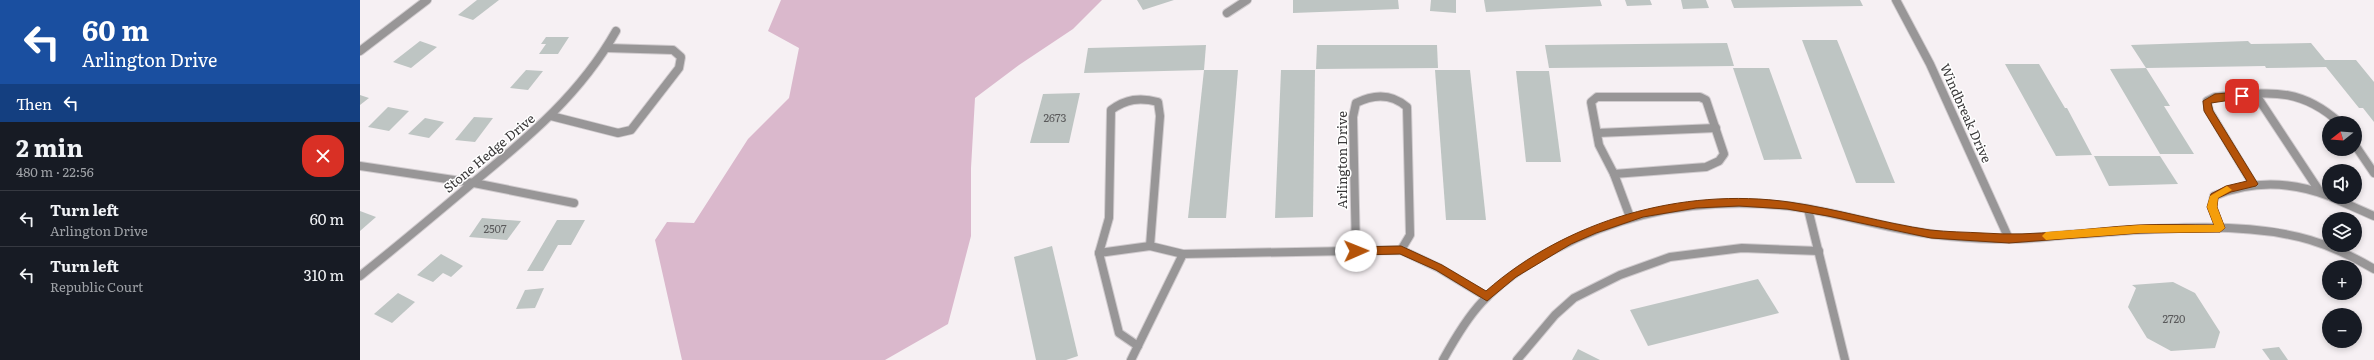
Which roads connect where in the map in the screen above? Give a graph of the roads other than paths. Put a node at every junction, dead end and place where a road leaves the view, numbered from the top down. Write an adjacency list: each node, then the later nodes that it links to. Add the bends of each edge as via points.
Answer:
1 (427, 0): 7 (street)
2 (1247, 0): 4 (street)
3 (1896, 0): 26 (street, Windbreak Drive, via 1930,64)
4 (1227, 13)
5 (616, 31): 6 (street, Stone Hedge Drive)
6 (608, 48): 9 (street, Stone Hedge Drive, via 582,84); 9 (street, via 674,50 681,57 679,68 631,130 618,133)
7 (360, 50)
8 (2256, 95): 10 (street, via 2300,96 2323,106); 18 (street, via 2215,97 2207,101 2208,111); 19 (street)
9 (551, 116): 17 (street, Stone Hedge Drive)
10 (2333, 116)
11 (1716, 128): 12 (street); 12 (street, via 1706,100 1700,97 1597,97 1591,102); 16 (street, via 1724,154 1713,164 1706,167)
12 (1597, 133): 16 (street, via 1599,145)
13 (2362, 155): 15 (street)
14 (360, 166): 17 (street)
15 (2374, 173)
16 (1613, 174): 24 (street)
17 (474, 183): 20 (street); 34 (street, Stone Hedge Drive)
18 (2253, 184): 19 (street, via 2293,185); 25 (street, via 2229,189 2214,196 2212,207)
19 (2320, 192)
20 (574, 203)
21 (2346, 204): 23 (street)
22 (1808, 209): 24 (street, via 1739,203 1703,204); 26 (street, via 1931,234); 30 (street)
23 (2374, 216)
24 (1630, 217): 35 (street, via 1568,242 1512,274)
25 (2220, 228): 26 (street, via 2140,229); 33 (street, via 2264,230 2307,238)
26 (2009, 239)
27 (1150, 246): 31 (street); 31 (street, via 1160,116 1158,102 1146,98 1122,101 1111,110 1109,218); 32 (street)
28 (1401, 250): 29 (street); 29 (street, Arlington Drive, via 1410,235 1407,108 1400,100 1385,96 1368,96 1356,103 1353,117); 35 (street, via 1439,268)
29 (1356, 251): 32 (street)
30 (1818, 251): 39 (street, via 1742,248 1670,256 1620,275 1574,298 1555,315); 40 (street)
31 (1099, 253): 36 (street, via 1119,333)
32 (1183, 254): 36 (street)
33 (2374, 269)
34 (360, 276)
35 (1487, 297): 38 (street)
36 (1138, 346): 37 (street)
37 (1131, 360)
38 (1442, 360)
39 (1517, 360)
40 (1845, 360)

